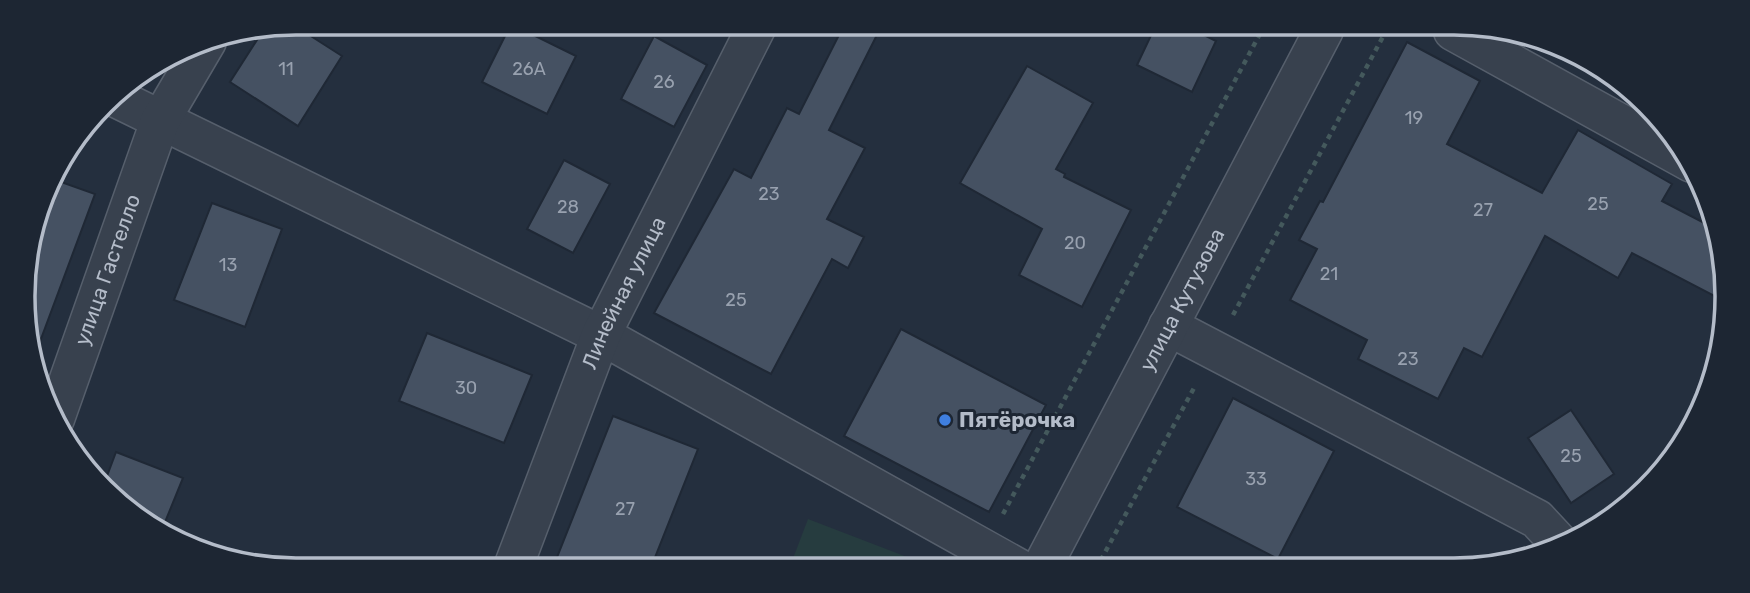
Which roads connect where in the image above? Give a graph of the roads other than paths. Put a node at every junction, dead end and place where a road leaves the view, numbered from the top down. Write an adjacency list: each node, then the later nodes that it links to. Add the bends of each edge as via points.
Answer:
1 (752, 35): 9 (street, Линейная улица)
2 (1320, 35): 8 (street, улица Кутузова)
3 (1459, 35): 7 (street)
4 (200, 54): 6 (street, улица Гастелло)
5 (123, 101): 6 (street)
6 (160, 121): 9 (street); 10 (street, улица Гастелло)
7 (1671, 152)
8 (1168, 326): 11 (street, via 1537,519); 14 (street, улица Кутузова)
9 (601, 335): 12 (street, Линейная улица); 13 (street)
10 (59, 406)
11 (1554, 538)
12 (517, 558)
13 (999, 558)
14 (1047, 558)

